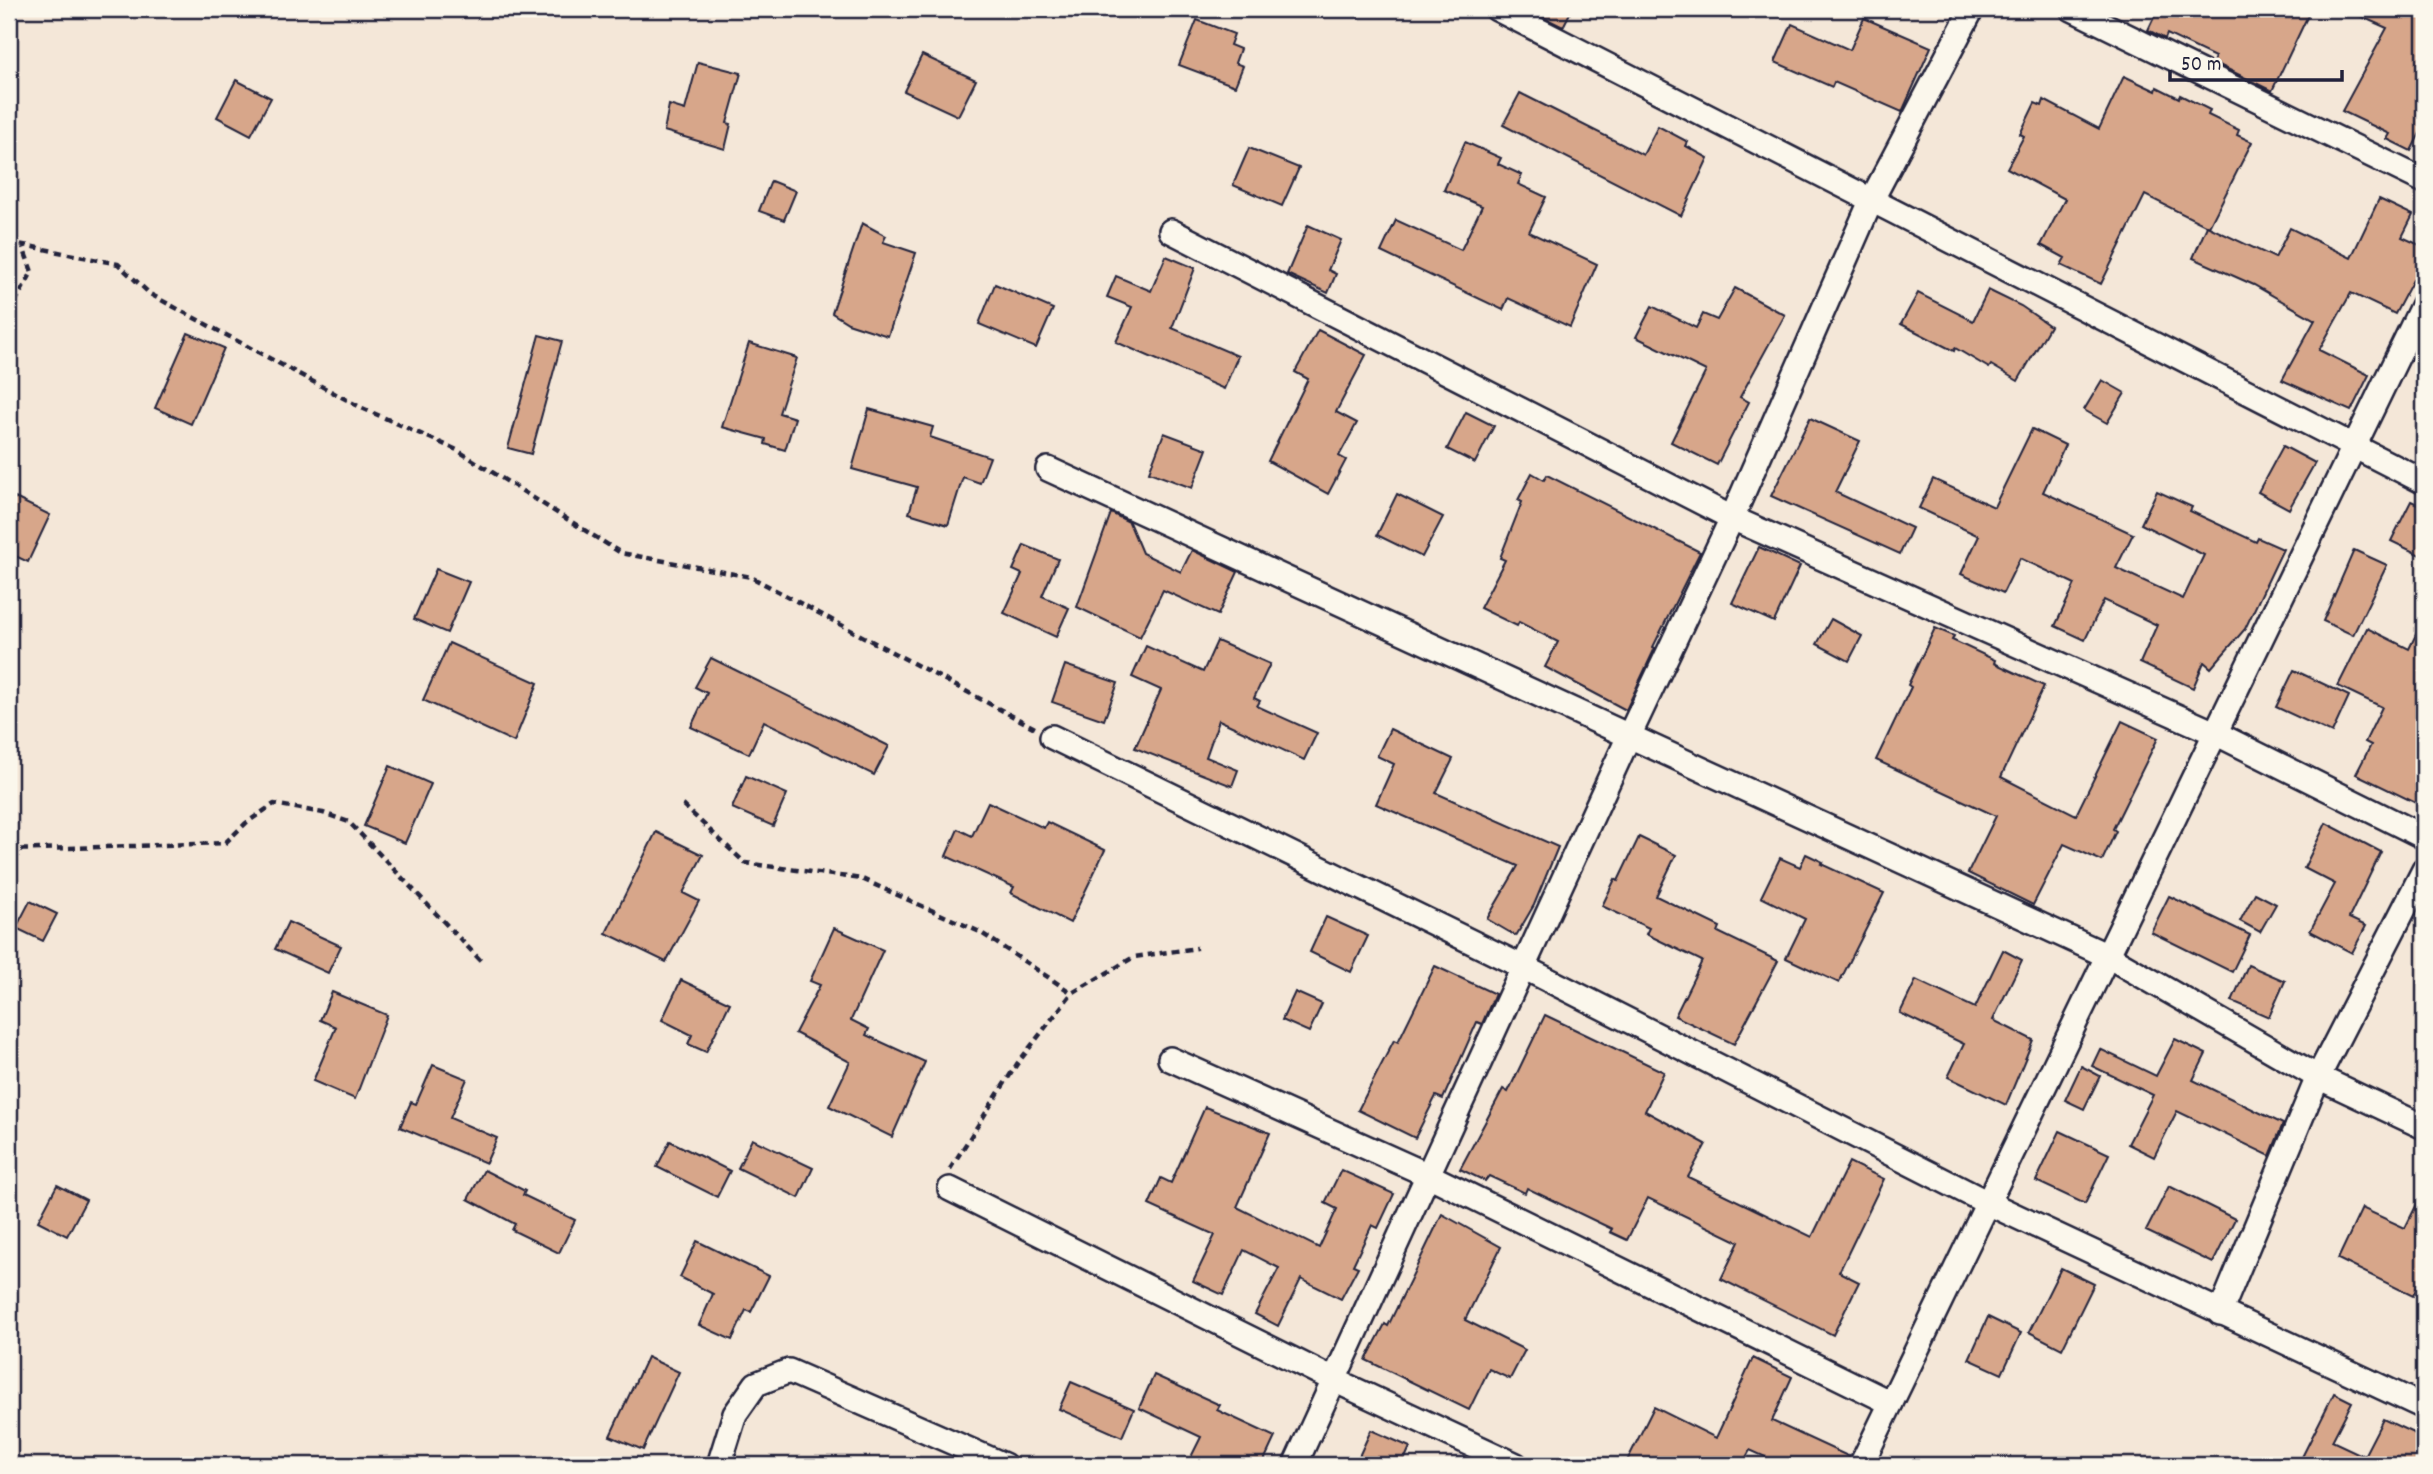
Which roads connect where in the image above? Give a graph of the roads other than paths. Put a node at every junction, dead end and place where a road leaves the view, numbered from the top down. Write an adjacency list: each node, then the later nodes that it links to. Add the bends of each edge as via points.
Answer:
1 (1497, 9): 5 (street)
2 (1972, 9): 5 (street)
3 (2072, 9): 4 (street)
4 (2424, 181)
5 (1871, 201): 8 (street); 11 (street)
6 (1171, 231): 11 (street)
7 (2424, 302): 8 (street)
8 (2355, 445): 10 (street); 12 (street)
9 (1048, 469): 13 (street)
10 (2424, 482)
11 (1732, 518): 12 (street); 13 (street)
12 (2215, 733): 15 (street); 17 (street)
13 (1630, 734): 17 (street); 18 (street)
14 (1052, 737): 18 (street)
15 (2424, 837)
16 (2424, 870): 20 (street)
17 (2108, 956): 20 (street); 24 (street)
18 (1523, 967): 22 (street); 24 (street)
19 (1170, 1059): 22 (street)
20 (2318, 1077): 21 (street); 25 (street)
21 (2424, 1128)
22 (1428, 1175): 26 (street); 27 (street)
23 (950, 1189): 26 (street)
24 (1988, 1203): 25 (street); 27 (street)
25 (2220, 1313): 28 (street)
26 (1334, 1380): 31 (street); 32 (street)
27 (1891, 1403): 33 (street)
28 (2424, 1407)
29 (719, 1465): 30 (street, via 735,1414 756,1384 789,1371)
30 (1004, 1465)
31 (1295, 1465)
32 (1516, 1465)
33 (1861, 1465)

